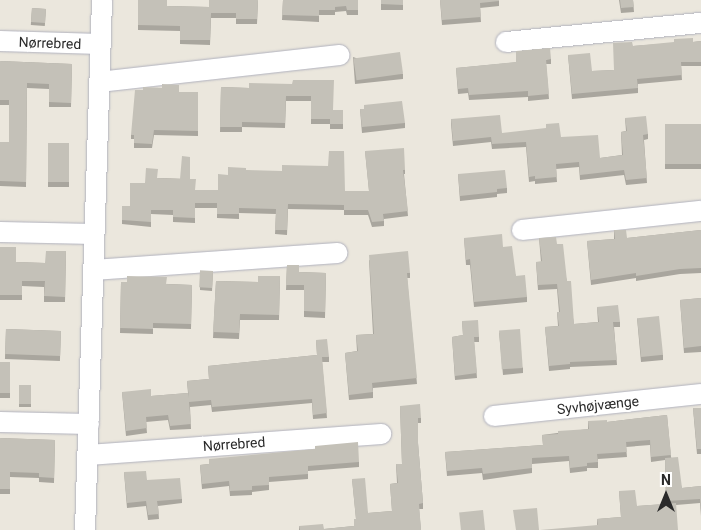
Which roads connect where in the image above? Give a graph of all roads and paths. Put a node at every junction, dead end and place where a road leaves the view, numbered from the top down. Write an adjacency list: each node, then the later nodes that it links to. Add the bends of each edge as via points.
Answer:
1 (102, 0): 5 (street, Nørrebred)
2 (701, 23): 4 (street)
3 (0, 41): 5 (street, Nørrebred)
4 (506, 42)
5 (100, 44): 7 (street, Nørrebred)
6 (340, 55): 7 (street)
7 (99, 82): 11 (street, Nørrebred)
8 (701, 211): 9 (street)
9 (522, 230)
10 (0, 232): 11 (street)
11 (94, 234): 13 (street, Nørrebred)
12 (337, 253): 13 (street)
13 (93, 270): 17 (street, Nørrebred)
14 (701, 394): 15 (street, Syvhøjvænge)
15 (494, 416)
16 (0, 422): 17 (street)
17 (89, 424): 19 (street, Nørrebred)
18 (381, 434): 19 (street, Nørrebred)
19 (88, 454): 20 (street, Nørrebred)
20 (85, 530)

